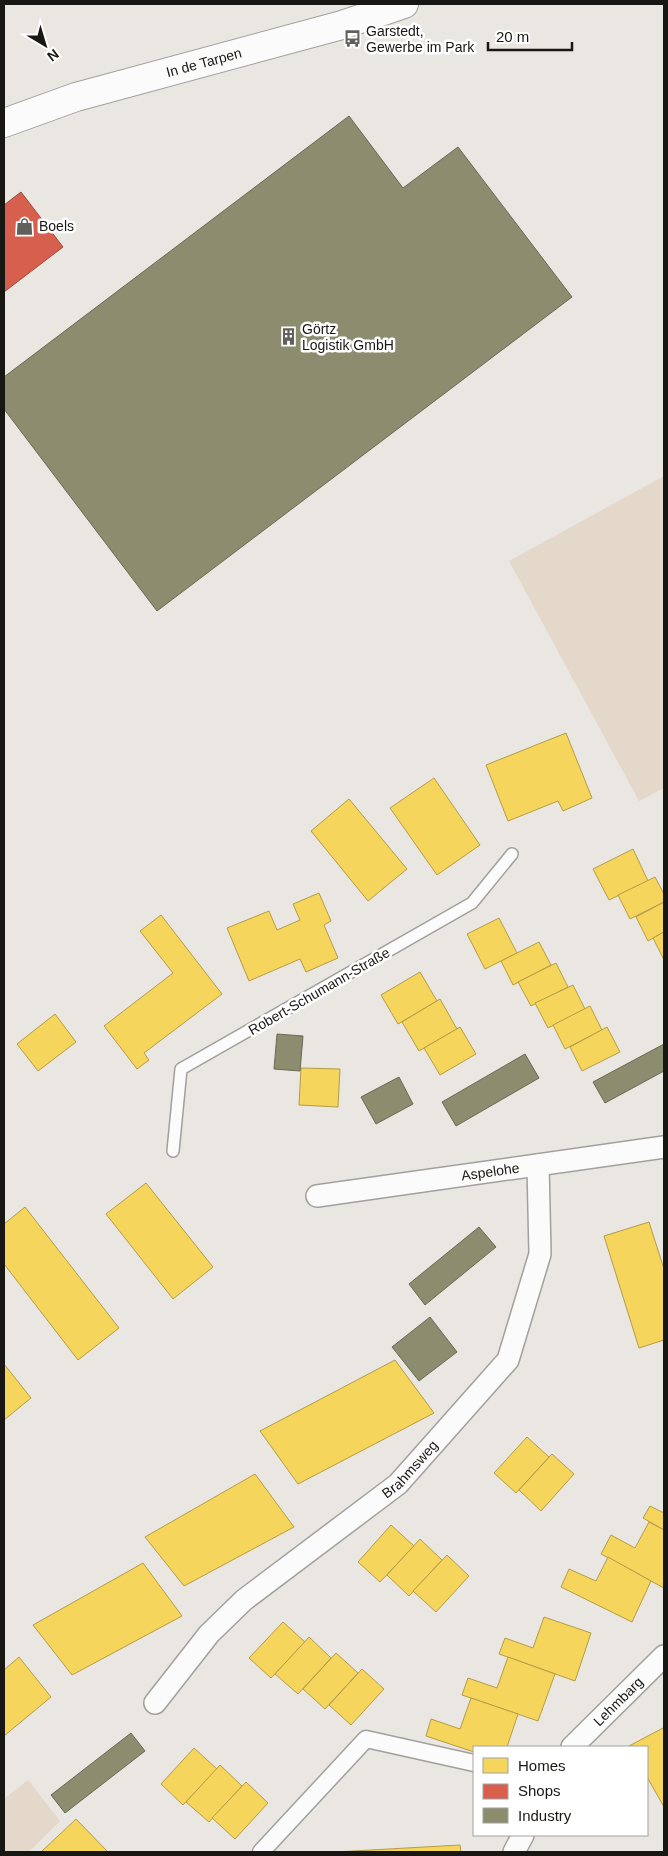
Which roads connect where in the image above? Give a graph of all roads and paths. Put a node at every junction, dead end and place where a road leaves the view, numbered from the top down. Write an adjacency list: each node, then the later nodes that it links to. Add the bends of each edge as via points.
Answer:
1 (404, 4): 2 (street, In de Tarpen, via 342,25 76,97)
2 (4, 123)
3 (512, 854): 5 (lane, Robert-Schumann-Straße, via 472,903 182,1069)
4 (664, 1147): 6 (street, Aspelohe)
5 (173, 1151)
6 (538, 1165): 7 (street, Aspelohe); 9 (street, Brahmsweg, via 540,1254 508,1360 398,1484 244,1600 209,1634)
7 (317, 1196)
8 (664, 1656): 10 (street, Lehmbarg)
9 (155, 1703)
10 (573, 1746)
11 (473, 1763): 13 (street, via 366,1739)
12 (522, 1836): 14 (street)
13 (261, 1852)
14 (514, 1852)

